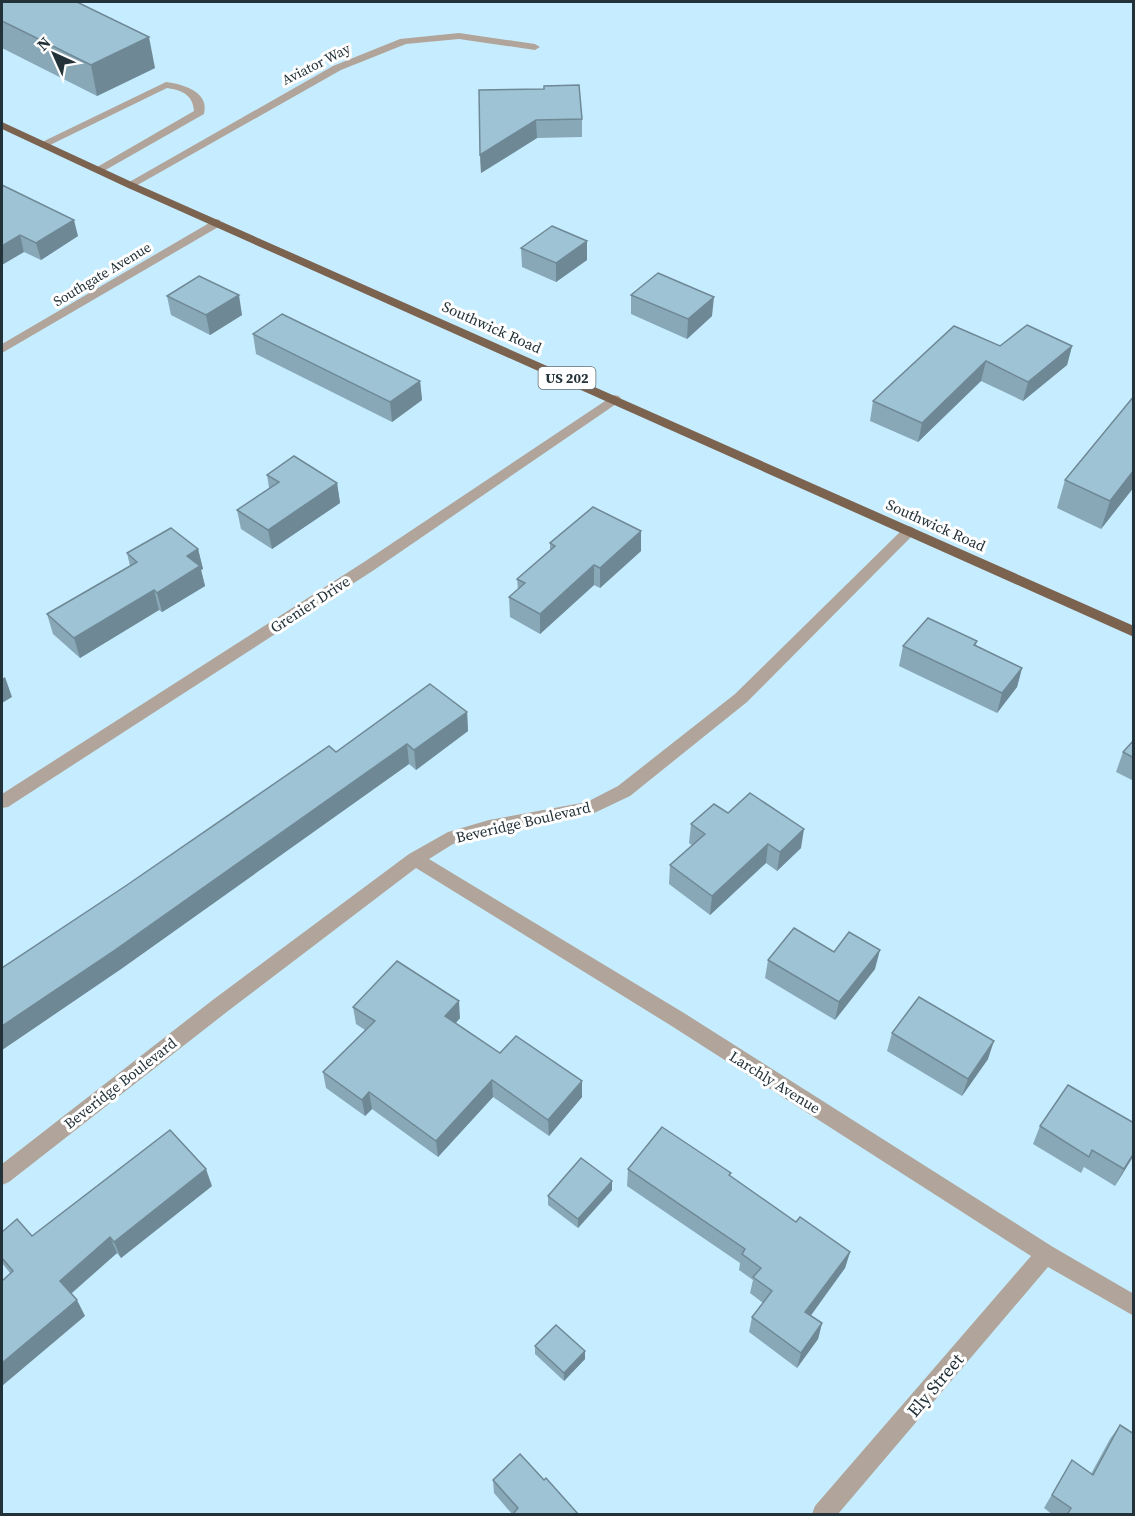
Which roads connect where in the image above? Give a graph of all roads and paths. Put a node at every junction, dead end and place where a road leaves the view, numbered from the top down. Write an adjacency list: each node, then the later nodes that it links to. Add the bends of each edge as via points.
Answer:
1 (535, 46): 5 (street, Aviator Way, via 459,36 404,41 337,69)
2 (2, 125): 3 (highway, Southwick Road / US 202)
3 (44, 144): 4 (highway, Southwick Road / US 202); 4 (street, via 166,85 195,95 200,112)
4 (98, 170): 5 (highway, Southwick Road / US 202)
5 (130, 185): 6 (highway, Southwick Road / US 202)
6 (216, 223): 7 (street, Southgate Avenue); 8 (highway, Southwick Road / US 202)
7 (2, 350)
8 (614, 399): 9 (highway, Southwick Road / US 202); 11 (street, Grenier Drive, via 369,566)
9 (909, 531): 10 (highway, Southwick Road / US 202); 12 (street, Beveridge Boulevard, via 741,698 624,791 590,808 448,839)
10 (1134, 632)
11 (2, 802)
12 (415, 859): 13 (street, Beveridge Boulevard); 14 (street, Larchly Avenue)
13 (2, 1176)
14 (1046, 1254): 15 (street, Larchly Avenue); 16 (street, Ely Street)
15 (1134, 1306)
16 (823, 1515)

